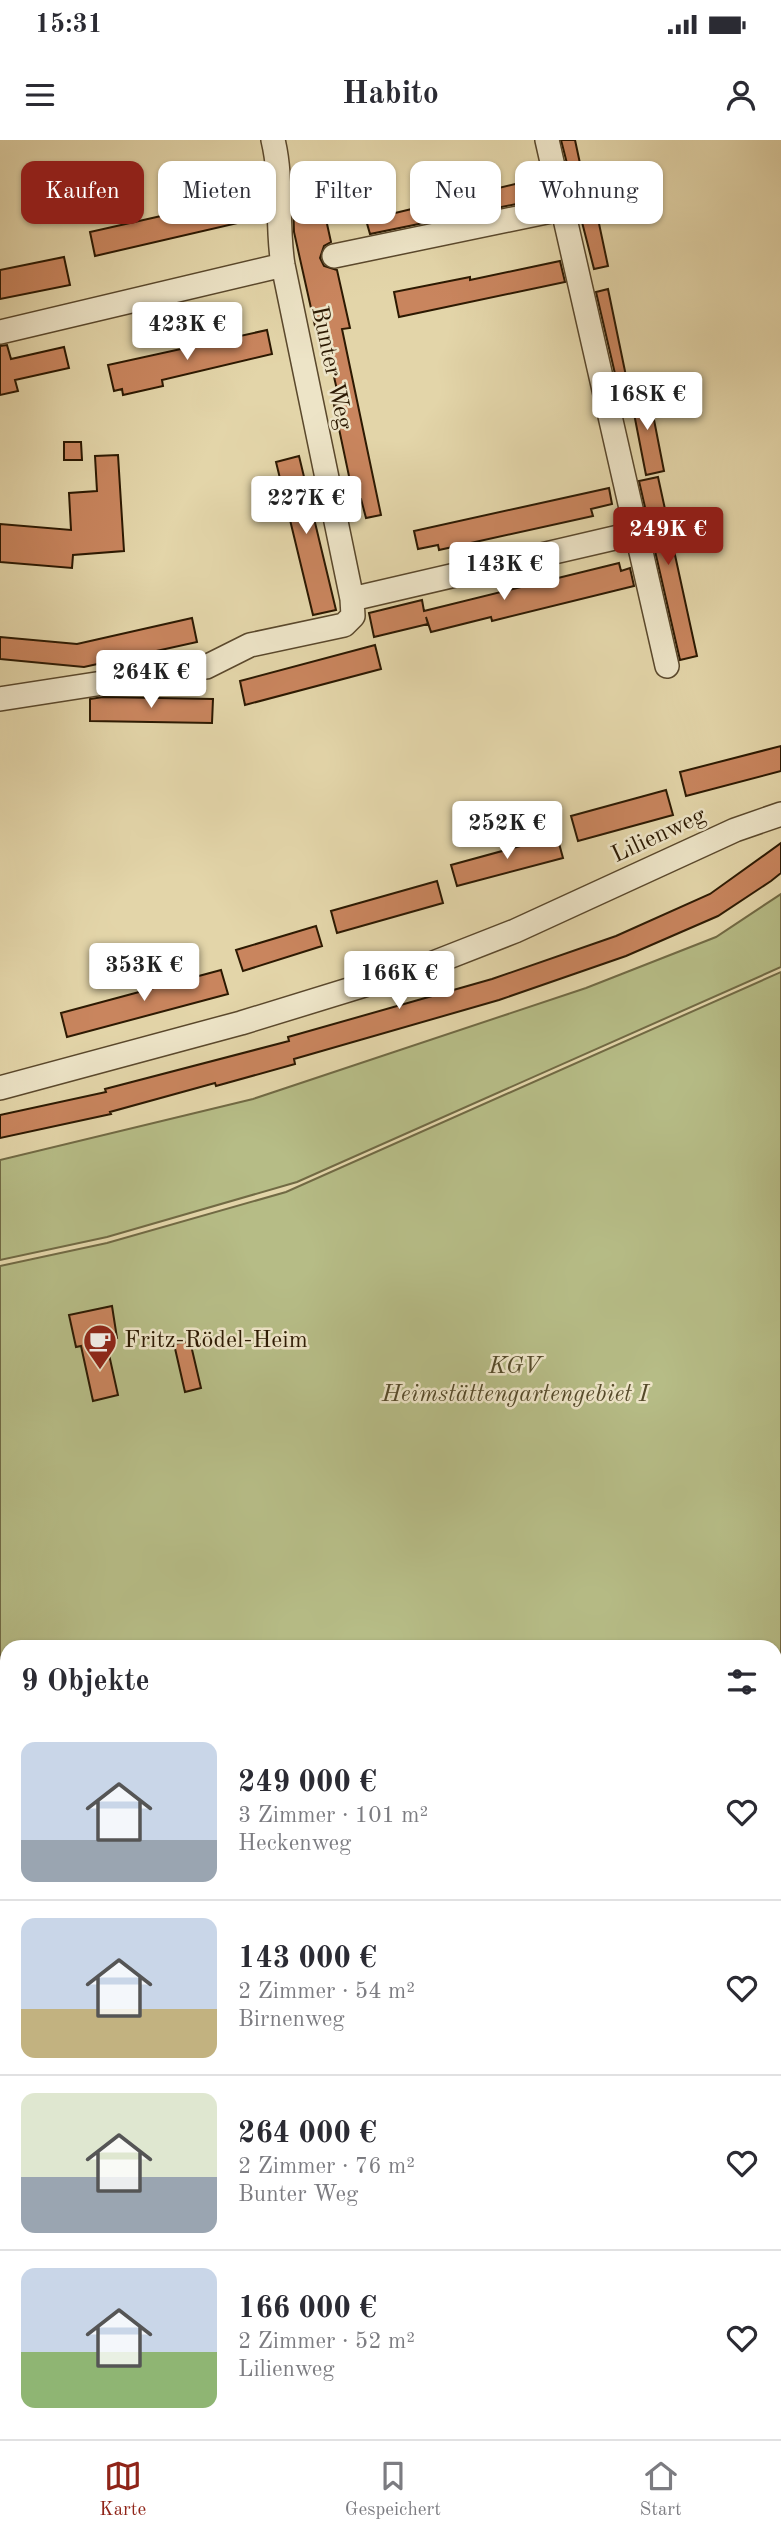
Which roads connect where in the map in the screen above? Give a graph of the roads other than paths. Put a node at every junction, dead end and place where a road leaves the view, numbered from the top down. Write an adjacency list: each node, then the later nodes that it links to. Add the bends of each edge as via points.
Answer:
1 (273, 140): 7 (street, Bunter Weg)
2 (547, 140): 3 (street)
3 (551, 161)
4 (515, 219): 6 (street)
5 (564, 224): 9 (street)
6 (334, 256)
7 (283, 265): 8 (street); 10 (street, Bunter Weg)
8 (0, 332)
9 (636, 533): 10 (street); 11 (street)
10 (352, 598): 12 (street, via 353,615 346,624 243,647 214,665)
11 (667, 666)
12 (0, 699)
13 (781, 814): 14 (street, Lilienweg, via 422,967 241,1023)
14 (0, 1088)

